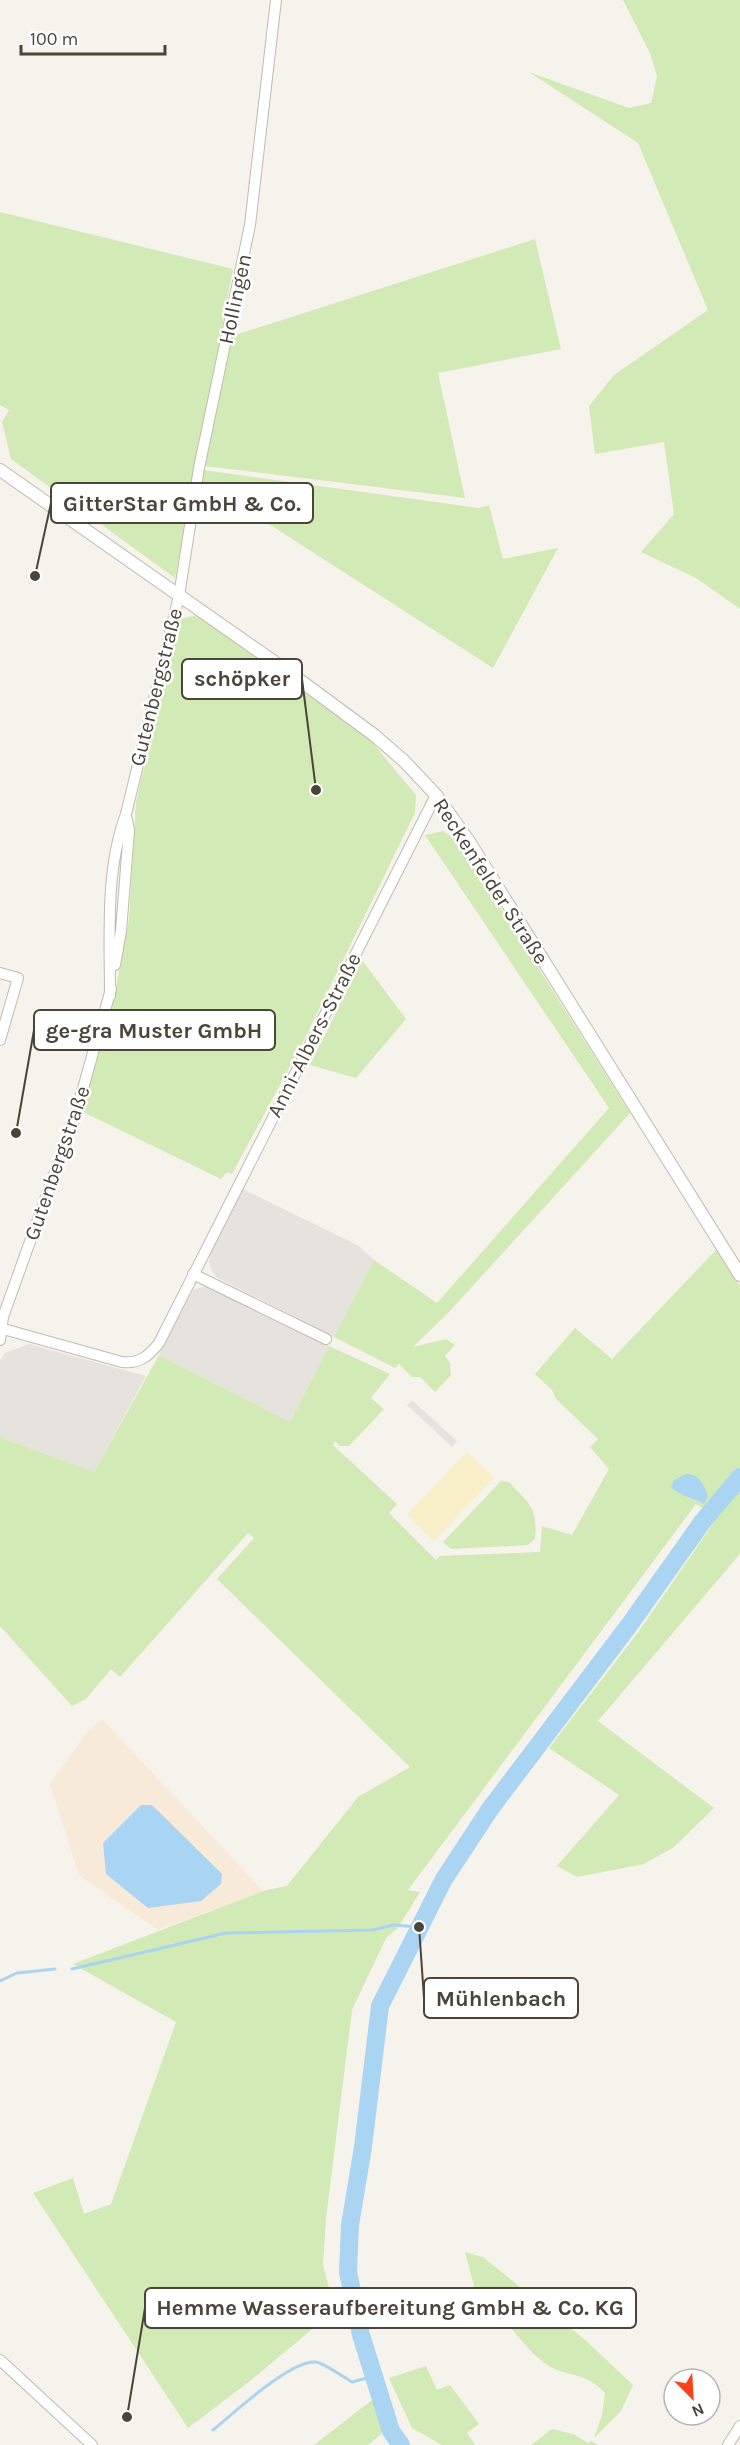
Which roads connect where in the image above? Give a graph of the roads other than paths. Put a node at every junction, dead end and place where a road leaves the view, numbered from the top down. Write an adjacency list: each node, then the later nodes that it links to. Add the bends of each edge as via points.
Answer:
1 (276, 0): 3 (street, Hollingen, via 250,225 199,468)
2 (0, 470): 3 (street, Reckenfelder Straße)
3 (179, 596): 4 (street, Reckenfelder Straße, via 374,735); 9 (street, Gutenbergstraße, via 120,830 112,891 110,996 76,1113)
4 (436, 795): 7 (street, Anni-Albers-Straße); 8 (street, Reckenfelder Straße)
5 (0, 973): 6 (street, via 18,978)
6 (0, 1040)
7 (193, 1274): 9 (street, Anni-Albers-Straße, via 159,1343 150,1354 131,1363); 10 (street)
8 (740, 1275)
9 (1, 1332)
10 (326, 1339)
11 (0, 2360): 13 (street)
12 (740, 2426): 14 (street)
13 (92, 2445)
14 (728, 2445)

